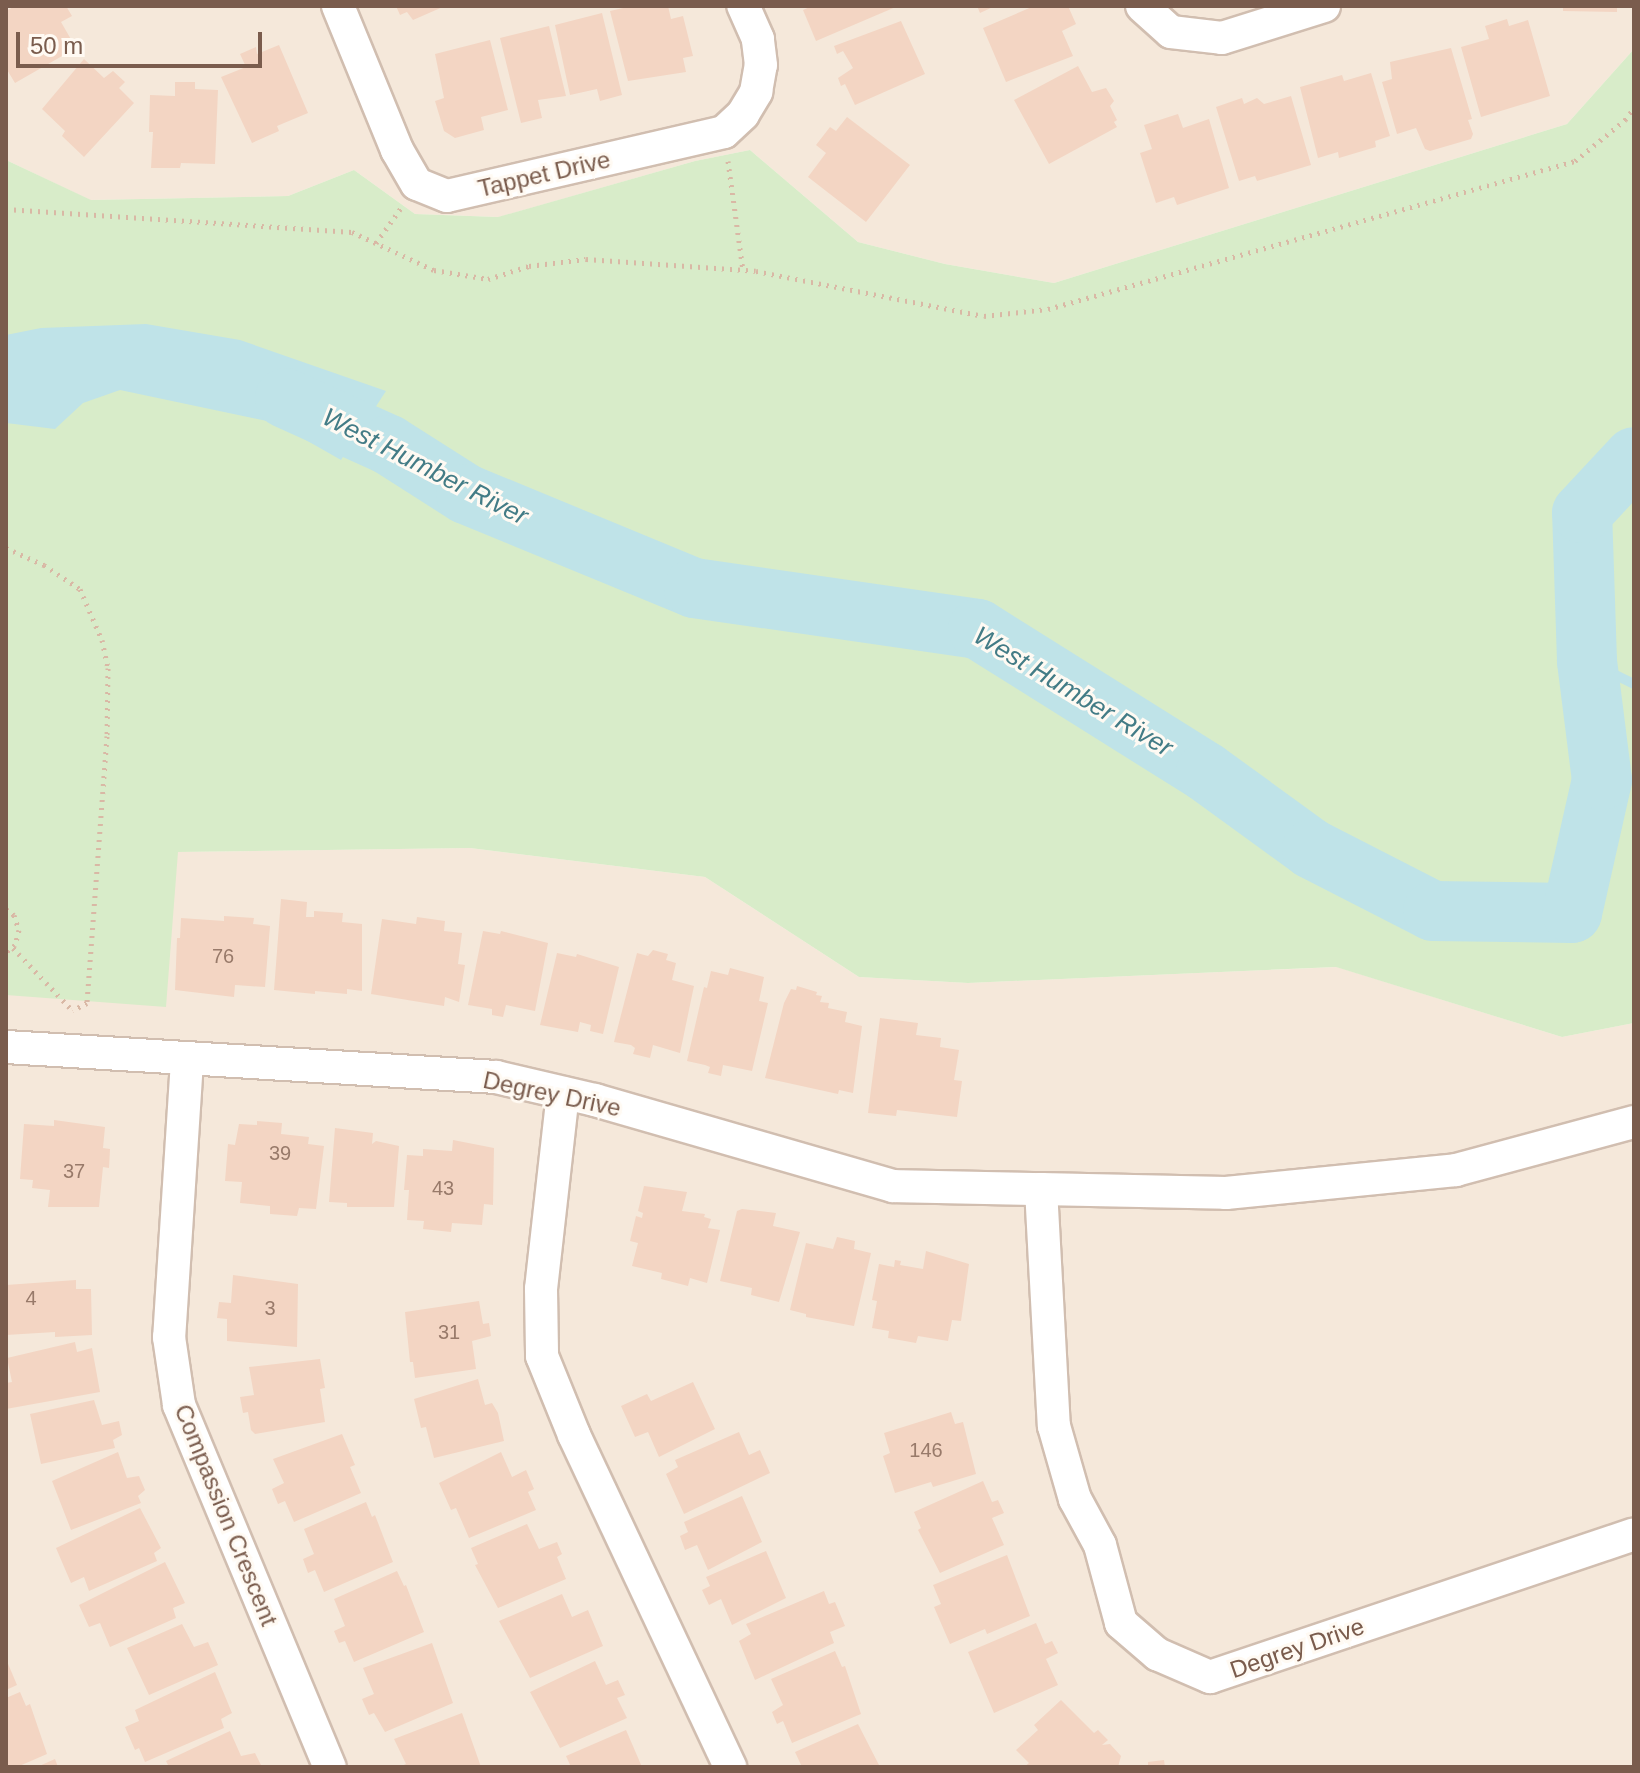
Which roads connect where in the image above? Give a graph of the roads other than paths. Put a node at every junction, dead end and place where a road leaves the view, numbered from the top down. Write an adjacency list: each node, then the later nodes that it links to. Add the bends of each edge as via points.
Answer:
1 (338, 6): 2 (street, Tappet Drive, via 397,150 417,184 447,196 724,132 756,92 761,65 758,39)
2 (743, 6)
3 (1142, 6): 4 (street, via 1171,32 1222,38)
4 (1324, 6)
5 (6, 1047): 6 (street, Degrey Drive)
6 (187, 1061): 7 (street, Degrey Drive, via 496,1077); 11 (street, Compassion Crescent, via 169,1337 179,1405)
7 (563, 1093): 9 (street, Degrey Drive, via 893,1186); 12 (street, via 541,1289 542,1356)
8 (1634, 1122): 9 (street, Degrey Drive, via 1456,1170 1226,1193)
9 (1041, 1189): 10 (street, Degrey Drive, via 1054,1426 1075,1499 1100,1545 1121,1623 1157,1654 1210,1677)
10 (1634, 1534)
11 (330, 1767)
12 (730, 1767)

